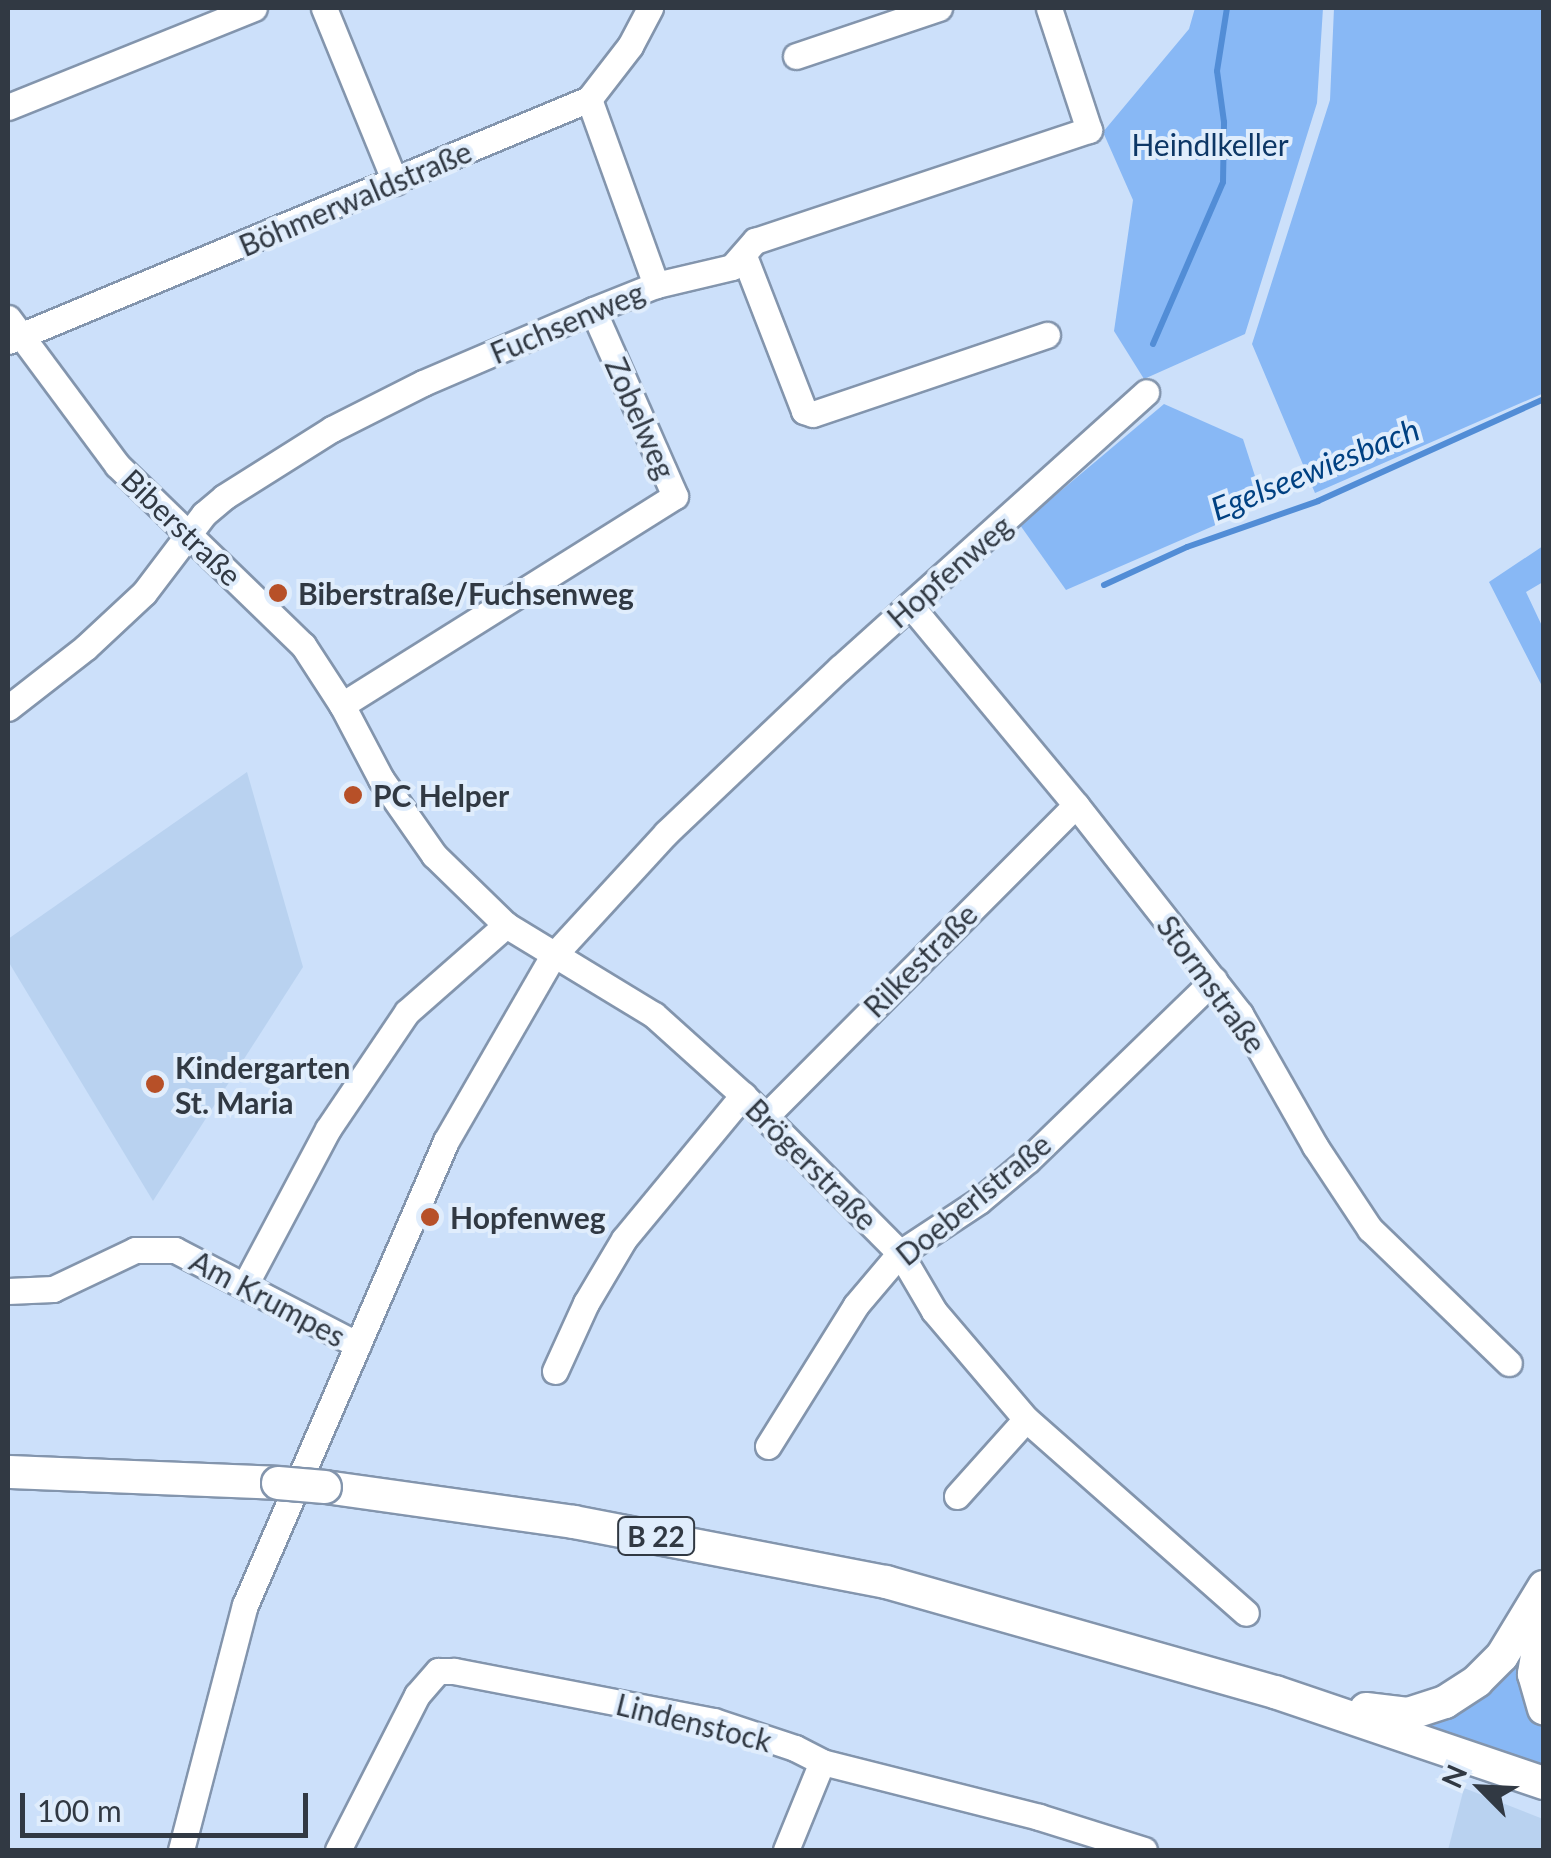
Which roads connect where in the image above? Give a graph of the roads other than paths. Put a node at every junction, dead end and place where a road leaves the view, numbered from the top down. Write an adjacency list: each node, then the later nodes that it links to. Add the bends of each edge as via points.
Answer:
1 (254, 8): 8 (street)
2 (650, 8): 7 (street, Böhmerwaldstraße)
3 (939, 8): 6 (street)
4 (1049, 8): 10 (street, Fuchsenweg, via 1088,130 754,241)
5 (330, 10): 9 (street)
6 (796, 56)
7 (589, 99): 9 (street, Böhmerwaldstraße); 11 (street)
8 (8, 107)
9 (395, 182): 13 (street, Böhmerwaldstraße)
10 (744, 256): 11 (street, Fuchsenweg, via 732,266); 14 (street, via 804,411 813,414)
11 (656, 285): 12 (street, Fuchsenweg)
12 (593, 310): 16 (street, Fuchsenweg, via 332,429 224,497); 18 (street, Zobelweg, via 676,496)
13 (11, 332): 16 (street, Biberstraße, via 116,464)
14 (1047, 335)
15 (1146, 392): 17 (street, Hopfenweg)
16 (190, 533): 18 (street, Biberstraße, via 289,628); 19 (street, Fuchsenweg, via 144,593)
17 (910, 605): 20 (street, Stormstraße); 22 (street, Hopfenweg, via 666,832)
18 (342, 705): 21 (street, Biberstraße, via 381,779 434,855)
19 (8, 708)
20 (1076, 805): 23 (street, Stormstraße); 25 (street, Rilkestraße)
21 (506, 925): 22 (street, Biberstraße); 27 (street, via 406,1012 328,1129)
22 (553, 956): 24 (street, Brögerstraße, via 654,1015); 29 (street, Hopfenweg, via 446,1140)
23 (1214, 980): 26 (street, Doeberlstraße, via 1028,1160); 30 (street, Stormstraße, via 1370,1228)
24 (743, 1095): 25 (street, Brögerstraße); 31 (street, via 624,1239)
25 (766, 1116): 26 (street, Brögerstraße)
26 (900, 1253): 32 (street, Brögerstraße, via 934,1311); 33 (street, Doeberlstraße, via 856,1304)
27 (246, 1284): 28 (street, Am Krumpes, via 175,1250 135,1250 53,1289); 29 (street, Am Krumpes)
28 (8, 1291)
29 (358, 1345): 43 (street, Hopfenweg, via 245,1605)
30 (1509, 1364)
31 (555, 1371)
32 (1026, 1419): 35 (street); 37 (street, Brögerstraße)
33 (768, 1446)
34 (8, 1472): 39 (main road, B 22, bridge, via 325,1487 574,1522 982,1606)
35 (957, 1496)
36 (1544, 1587): 39 (main road, B 22, via 1502,1656 1444,1702 1408,1714)
37 (1246, 1613)
38 (1544, 1614): 40 (main road, via 1534,1674)
39 (1275, 1692): 42 (main road, B 22)
40 (1544, 1709)
41 (822, 1762): 44 (street, Lindenstock, via 714,1721 438,1671 417,1695); 45 (street); 46 (street, Lindenstock)
42 (1544, 1784)
43 (181, 1850)
44 (338, 1850)
45 (786, 1850)
46 (1144, 1850)

